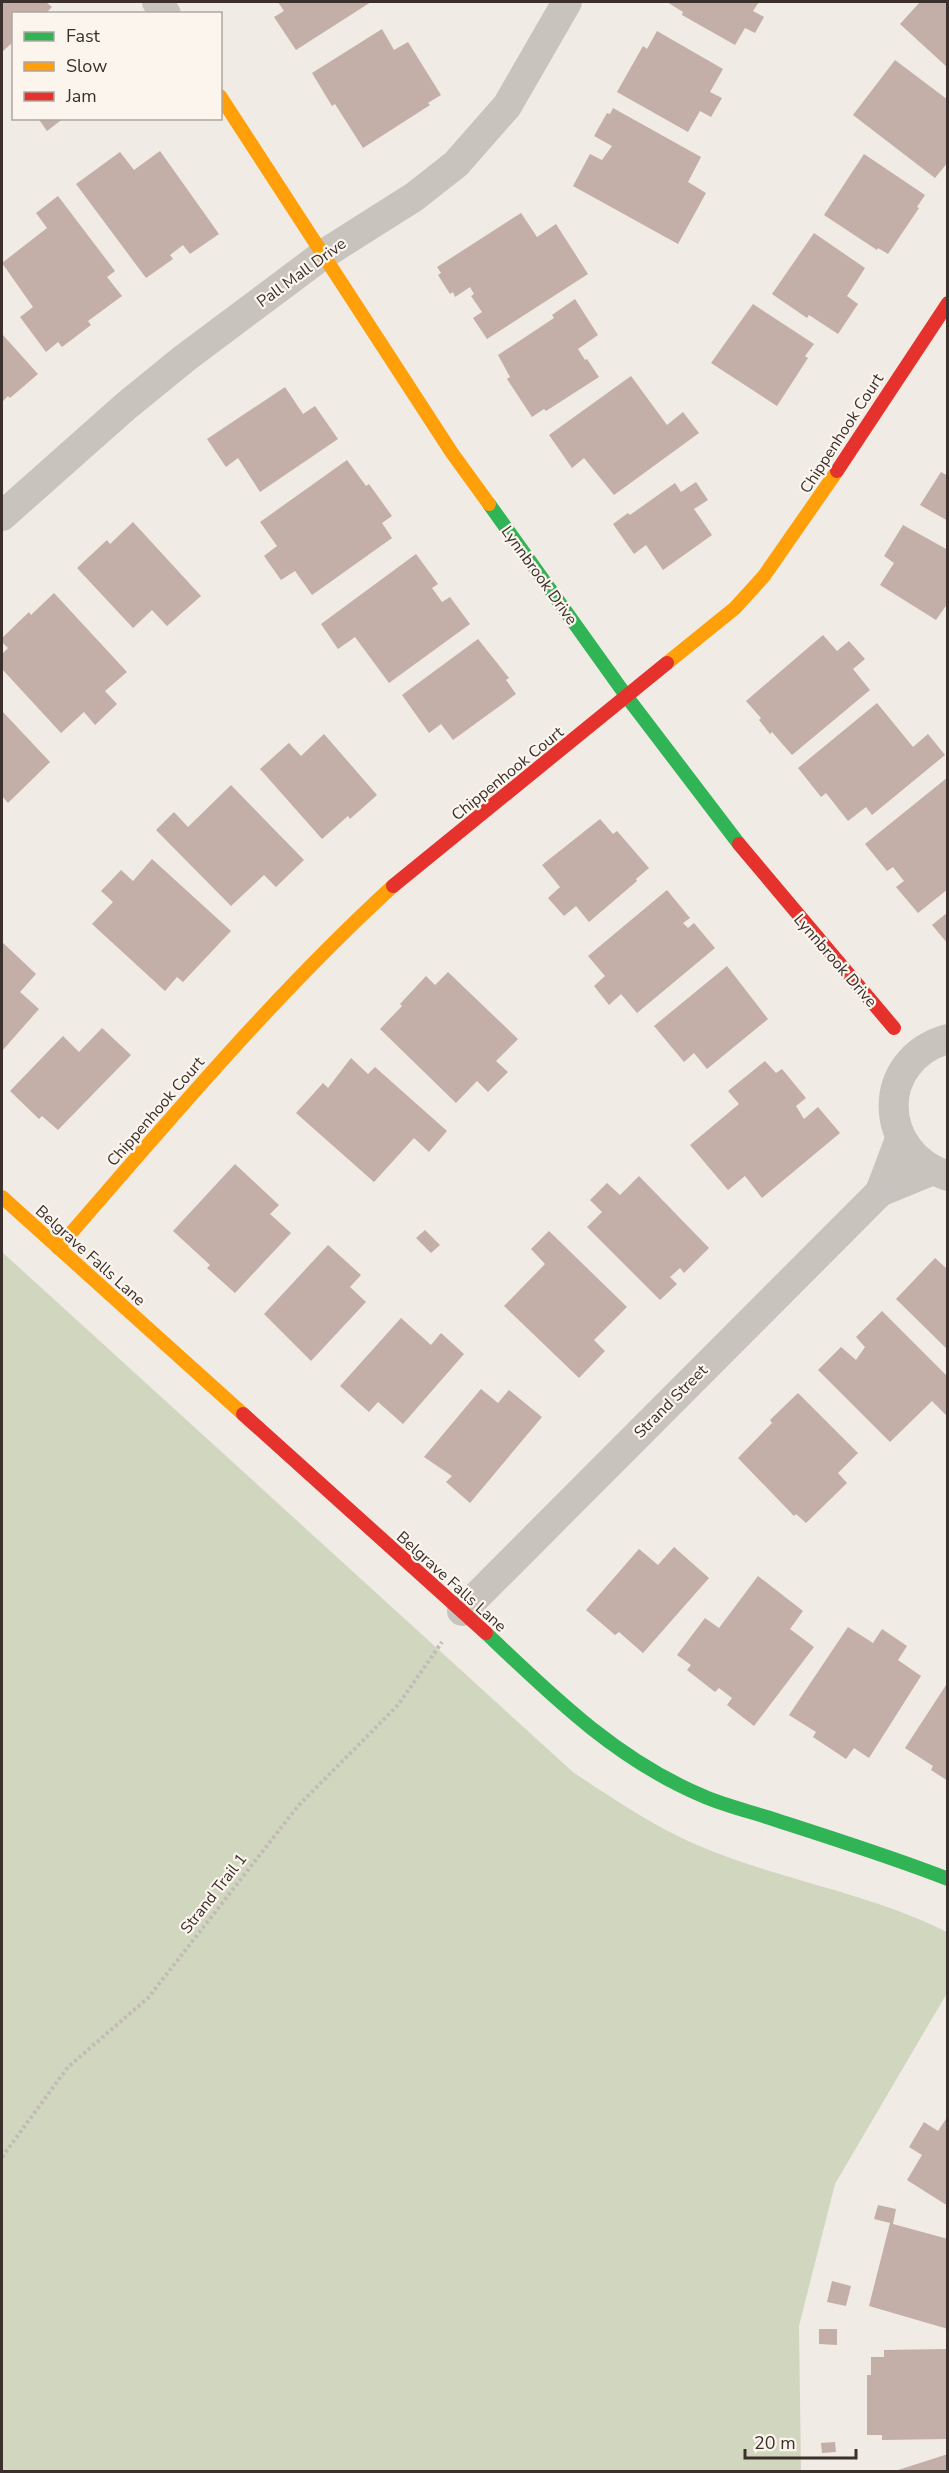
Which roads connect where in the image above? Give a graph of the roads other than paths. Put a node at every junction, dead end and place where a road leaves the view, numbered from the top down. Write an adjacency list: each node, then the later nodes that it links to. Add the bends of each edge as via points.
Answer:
1 (567, 2): 3 (street, Pall Mall Drive, via 507,106 456,164 414,197)
2 (222, 99): 3 (street, Lynnbrook Drive)
3 (324, 254): 5 (street, Pall Mall Drive, via 184,358); 6 (street, Lynnbrook Drive, via 452,453)
4 (948, 303): 6 (street, Chippenhook Court, via 764,576 735,608)
5 (2, 516)
6 (627, 697): 7 (street, Lynnbrook Drive, via 730,833); 14 (street, Chippenhook Court, via 392,887 340,937 221,1061)
7 (894, 1028): 8 (street); 9 (street, Lynnbrook Drive)
8 (941, 1041): 9 (street, via 918,1054)
9 (903, 1072): 10 (street, via 894,1093 893,1117)
10 (900, 1139): 11 (street, via 913,1158); 12 (street, Strand Street)
11 (939, 1173): 12 (street, Strand Street)
12 (880, 1192): 15 (street, Strand Street)
13 (2, 1197): 14 (street, Belgrave Falls Lane)
14 (58, 1248): 15 (street, Belgrave Falls Lane)
15 (462, 1611): 16 (street, Belgrave Falls Lane, via 563,1706 619,1750 661,1775 703,1796)
16 (948, 1879)

